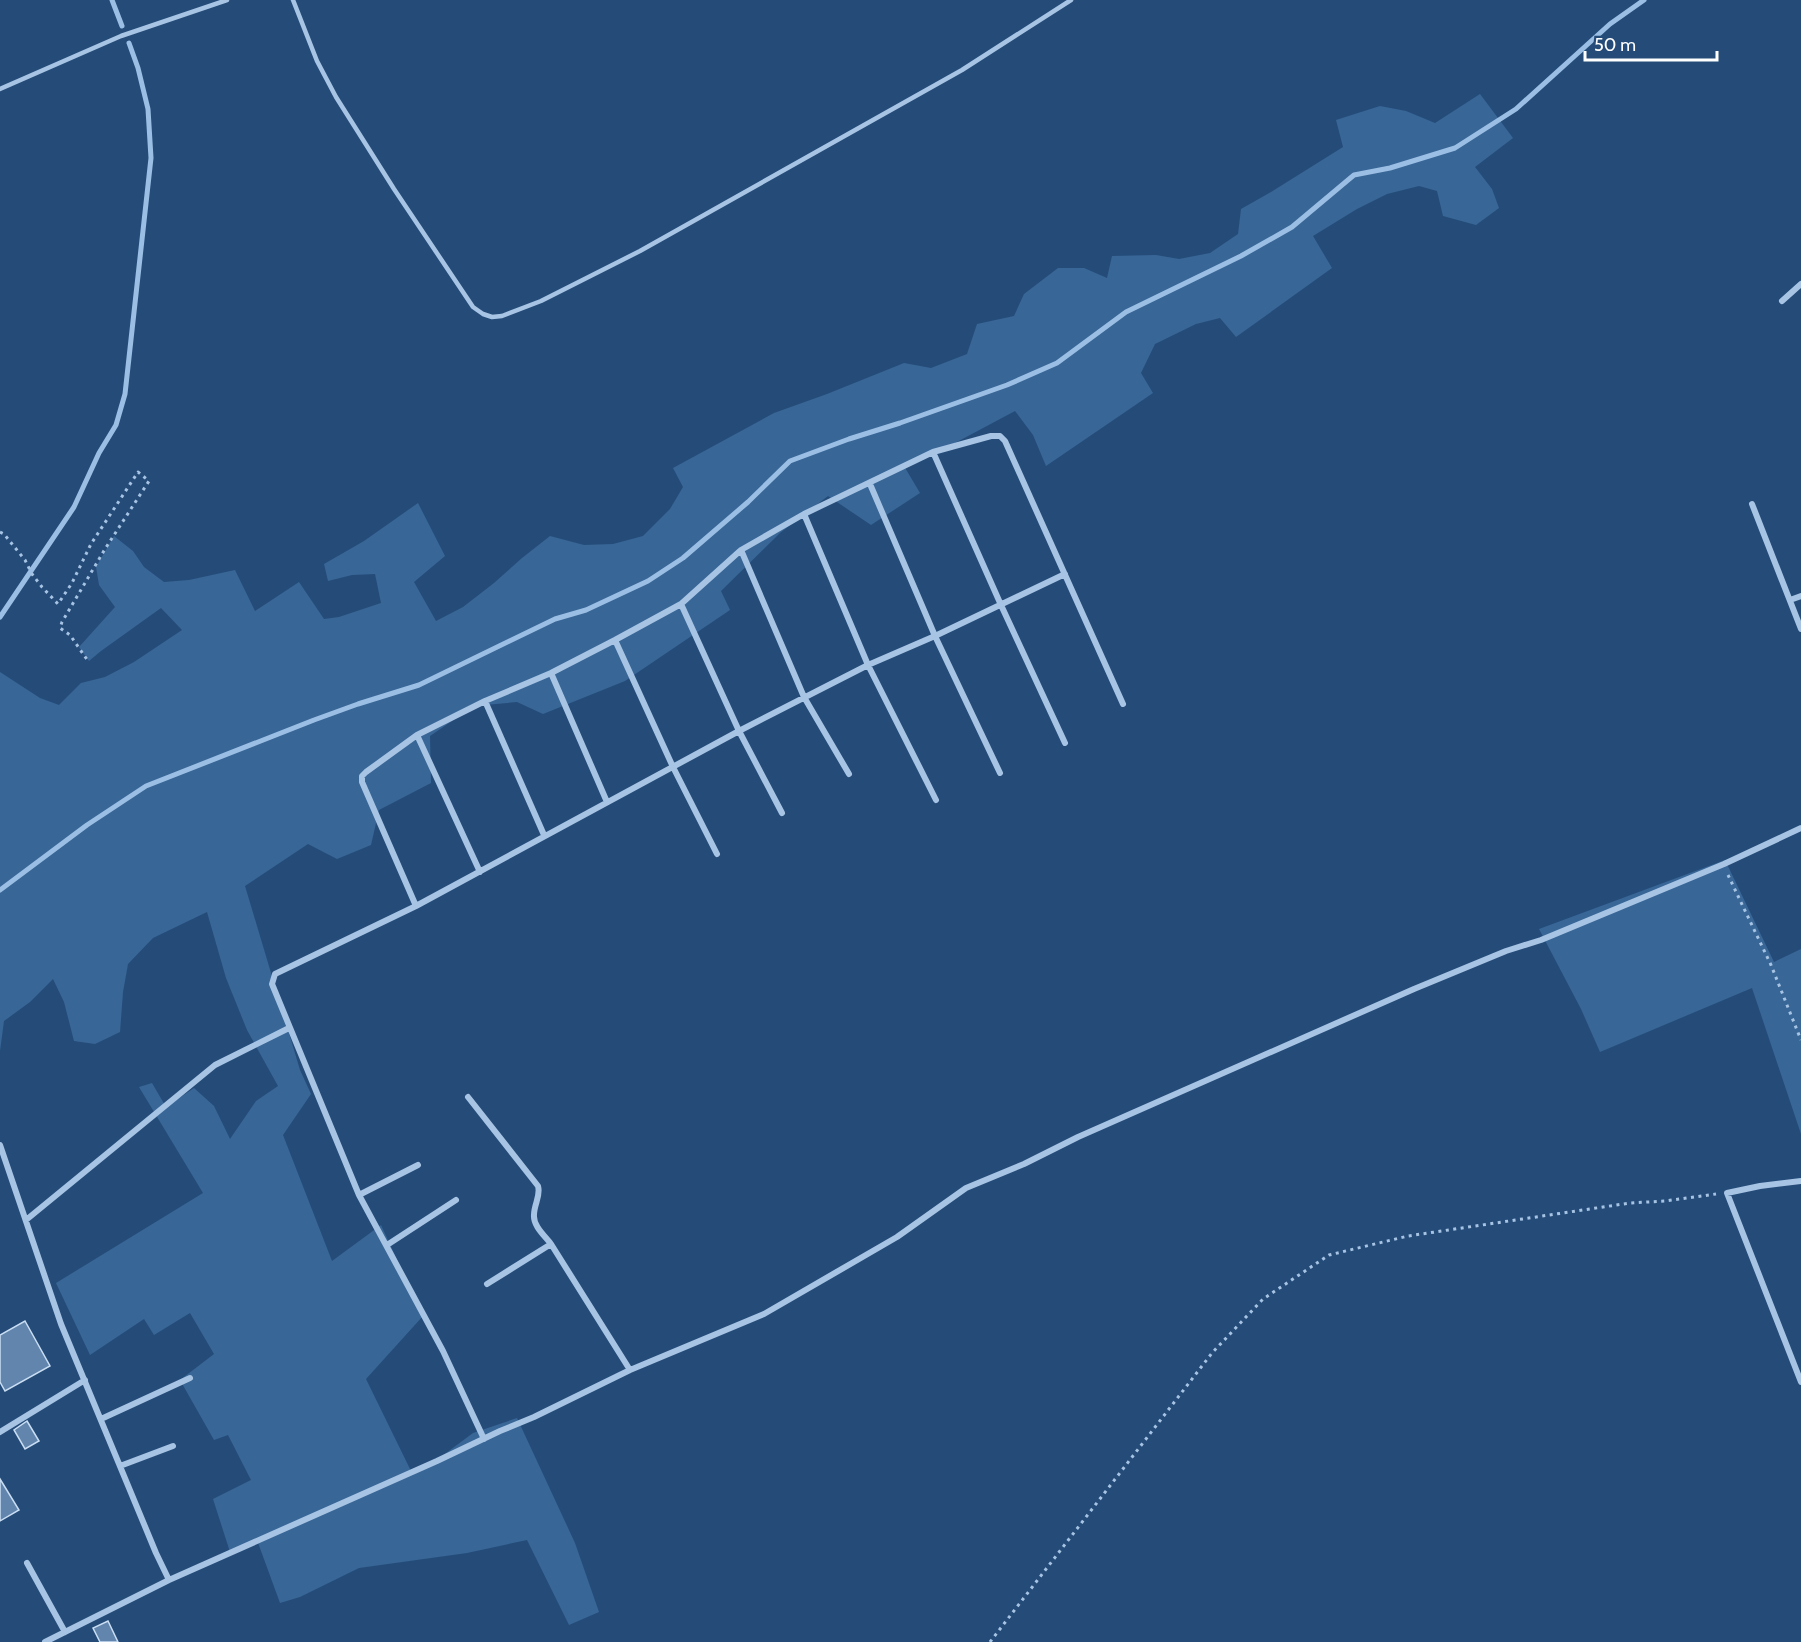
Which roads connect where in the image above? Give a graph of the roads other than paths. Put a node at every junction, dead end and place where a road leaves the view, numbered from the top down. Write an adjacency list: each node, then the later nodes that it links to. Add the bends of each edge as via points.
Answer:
1 (227, 0): 4 (lane, via 121,36)
2 (293, 0): 3 (lane, via 336,97 473,307 492,317 541,301 640,251 962,70)
3 (1071, 0)
4 (0, 89)
5 (1801, 284): 6 (street)
6 (1782, 302)
7 (933, 452): 8 (street); 12 (street, via 991,436 1003,438); 16 (street)
8 (870, 484): 10 (street); 18 (street)
9 (1752, 504): 14 (street)
10 (804, 514): 11 (street); 20 (street)
11 (741, 550): 15 (street); 22 (street)
12 (1065, 574): 16 (street); 24 (street)
13 (1801, 596): 14 (street)
14 (1790, 600): 17 (street)
15 (681, 604): 19 (street); 25 (street)
16 (1000, 605): 18 (street); 27 (street)
17 (1801, 629)
18 (935, 636): 20 (street); 29 (street)
19 (615, 640): 21 (street); 28 (street)
20 (868, 665): 22 (street); 31 (street)
21 (551, 673): 23 (street); 32 (street)
22 (804, 697): 25 (street); 30 (street)
23 (485, 701): 26 (street); 35 (street)
24 (1123, 704)
25 (738, 731): 28 (street); 33 (street)
26 (417, 735): 37 (street); 38 (street, via 362,779)
27 (1065, 743)
28 (673, 767): 32 (street); 36 (street)
29 (1000, 773)
30 (849, 774)
31 (936, 800)
32 (607, 802): 35 (street)
33 (782, 813)
34 (1801, 828): 50 (street, via 1724,864 1414,988 966,1188 897,1237 764,1314)
35 (544, 835): 37 (street)
36 (717, 854)
37 (480, 872): 38 (street)
38 (417, 906): 39 (street, via 275,974 272,984)
39 (289, 1028): 44 (street); 46 (street, via 215,1065)
40 (468, 1097): 47 (street, via 538,1185 535,1223)
41 (0, 1145): 46 (street)
42 (418, 1165): 44 (street)
43 (1801, 1181): 53 (street, via 1727,1193)
44 (360, 1195): 48 (street)
45 (456, 1200): 48 (street)
46 (26, 1220): 52 (street, via 61,1324)
47 (551, 1244): 49 (street); 50 (street)
48 (387, 1245): 56 (street)
49 (488, 1284)
50 (630, 1370): 56 (street)
51 (190, 1378): 54 (street)
52 (86, 1380): 54 (street); 55 (street)
53 (1801, 1383)
54 (101, 1419): 58 (street)
55 (0, 1432)
56 (484, 1439): 60 (street)
57 (173, 1446): 58 (street)
58 (120, 1466): 60 (street)
59 (27, 1563): 61 (street)
60 (169, 1580): 61 (street)
61 (65, 1632): 62 (street)
62 (45, 1642)

